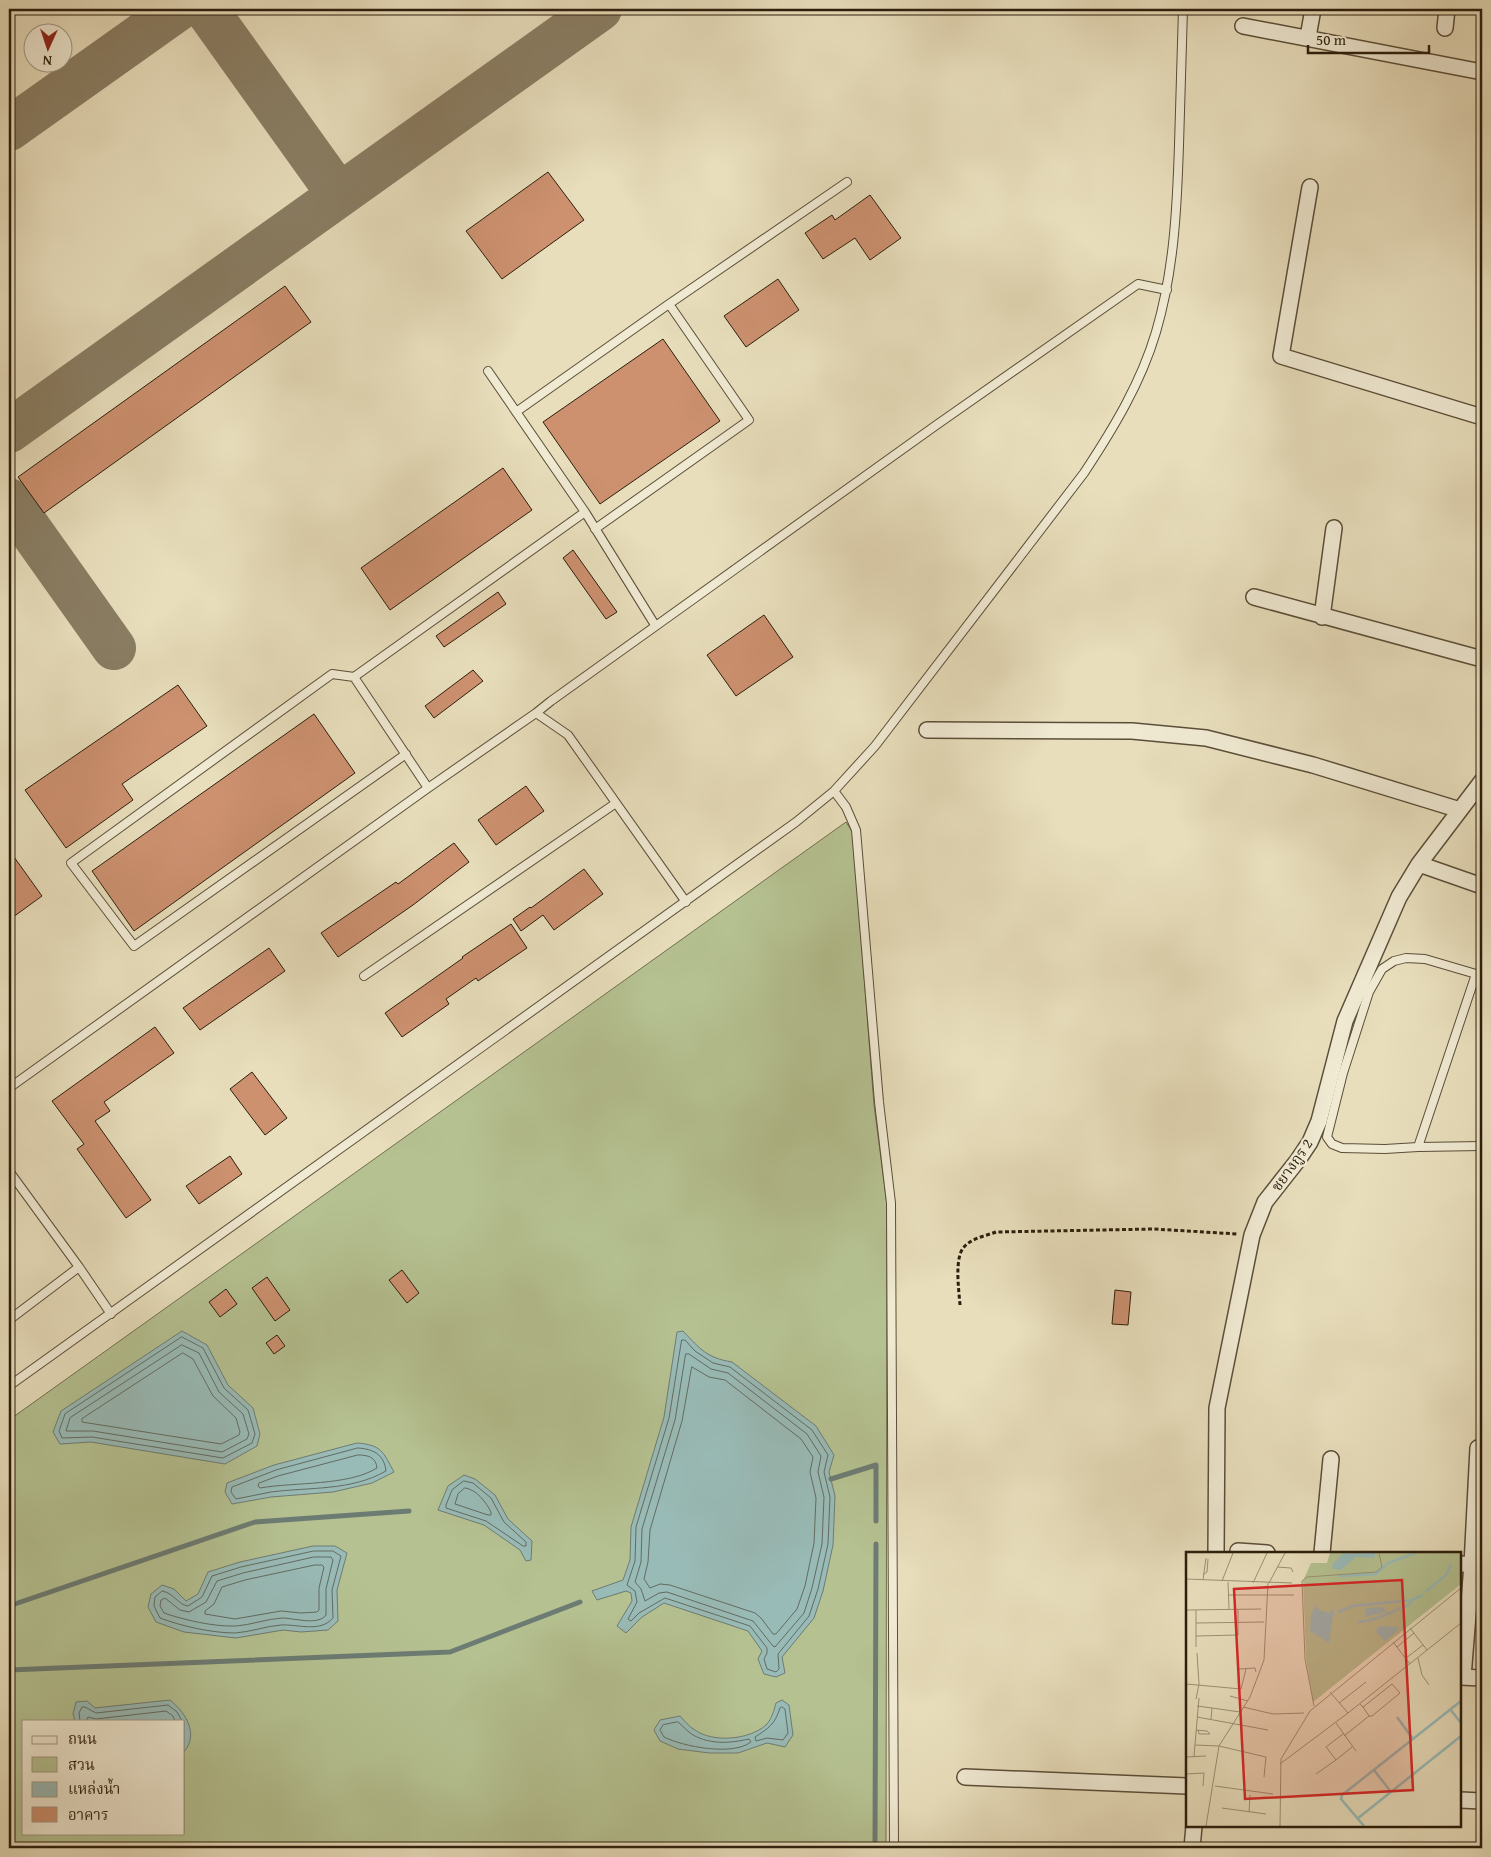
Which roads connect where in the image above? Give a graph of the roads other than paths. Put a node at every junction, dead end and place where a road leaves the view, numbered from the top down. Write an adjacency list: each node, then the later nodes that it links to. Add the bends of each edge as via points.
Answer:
1 (1183, 9): 10 (lane, via 1177,217)
2 (1312, 9): 6 (street)
3 (1447, 9): 5 (street)
4 (1243, 26): 6 (street)
5 (1445, 28)
6 (1308, 37): 7 (street)
7 (1482, 72)
8 (847, 182): 11 (lane)
9 (1310, 187): 14 (street, via 1281,356)
10 (1167, 290): 20 (lane, via 1138,284); 28 (lane, via 1140,376 1114,427 1084,473 875,746)
11 (669, 304): 13 (lane); 17 (lane, via 749,420)
12 (488, 371): 13 (lane)
13 (516, 412): 15 (lane)
14 (1482, 417)
15 (585, 512): 17 (lane); 22 (lane)
16 (1334, 528): 19 (street)
17 (595, 529): 20 (lane)
18 (1254, 597): 19 (street)
19 (1322, 617): 21 (street)
20 (655, 625): 23 (lane)
21 (1482, 659)
22 (354, 677): 25 (lane); 25 (lane, via 332,674 71,864 134,946)
23 (536, 713): 27 (lane); 29 (lane, via 568,736)
24 (927, 730): 30 (street, via 1132,731 1206,738 1313,765)
25 (406, 754): 27 (lane)
26 (1482, 781): 30 (street, ชยางกูร 2)
27 (428, 788): 36 (lane)
28 (834, 791): 33 (lane); 58 (lane, via 846,807 856,830 879,1102 892,1203)
29 (616, 803): 33 (lane); 35 (lane)
30 (1460, 810): 31 (street, ชยางกูร 2)
31 (1419, 864): 32 (street); 47 (street, ชยางกูร 2, via 1400,897 1345,1021 1319,1121 1310,1142 1265,1202 1252,1235 1217,1408)
32 (1482, 886)
33 (686, 902): 41 (lane)
34 (1479, 975): 37 (lane); 37 (lane, via 1425,959 1406,958 1382,968 1369,992 1327,1137 1332,1144 1342,1148)
35 (364, 976)
36 (9, 1088)
37 (1418, 1146): 38 (lane)
38 (1482, 1146)
39 (9, 1171): 40 (lane)
40 (79, 1267): 41 (lane); 42 (lane)
41 (111, 1314): 43 (lane)
42 (9, 1320)
43 (9, 1386)
44 (1482, 1448): 50 (street, via 1478,1448)
45 (1331, 1459): 49 (street)
46 (1238, 1551): 48 (street)
47 (1216, 1552)
48 (1252, 1552)
49 (1322, 1552)
50 (1471, 1565): 51 (street)
51 (1461, 1677): 52 (street)
52 (1482, 1678)
53 (966, 1777): 54 (street)
54 (1186, 1786)
55 (1461, 1800): 56 (street)
56 (1482, 1801)
57 (1194, 1827): 59 (street)
58 (894, 1848)
59 (1192, 1848)

